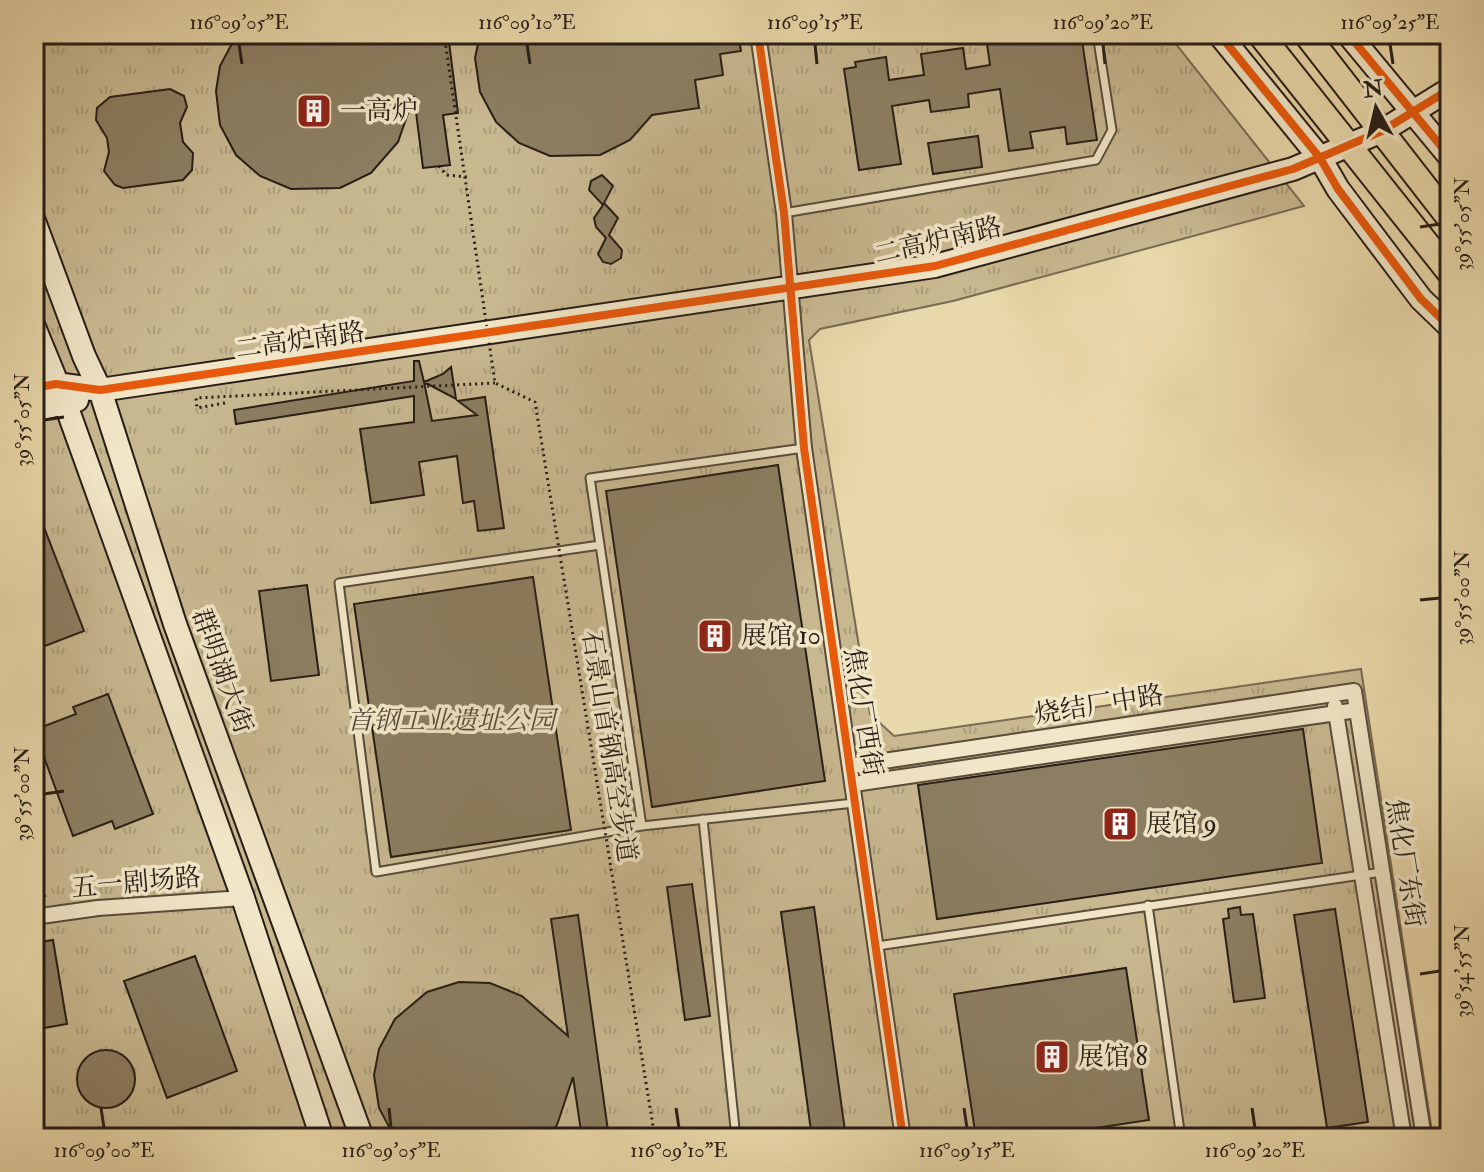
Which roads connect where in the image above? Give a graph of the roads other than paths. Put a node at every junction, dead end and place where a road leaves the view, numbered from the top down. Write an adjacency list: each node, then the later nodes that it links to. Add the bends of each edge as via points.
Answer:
1 (758, 34): 13 (street, 焦化厂西街)
2 (1097, 34): 13 (lane, via 1112,130 1096,160)
3 (1219, 34): 12 (street)
4 (1260, 34): 10 (main road)
5 (1306, 34): 9 (main road)
6 (1348, 34): 8 (street)
7 (1450, 89): 8 (street, 二高炉南路)
8 (1416, 113): 9 (street, 二高炉南路); 11 (street)
9 (1382, 131): 10 (street, 二高炉南路); 14 (main road)
10 (1346, 147): 12 (street, 二高炉南路); 16 (main road)
11 (1450, 157)
12 (1320, 158): 17 (street, 二高炉南路, via 935,266); 19 (street, via 1411,287)
13 (784, 213): 17 (street, 焦化厂西街)
14 (1450, 219)
15 (34, 221): 21 (street, 群明湖大街)
16 (1450, 273)
17 (792, 290): 21 (street, 二高炉南路); 24 (street, 焦化厂西街)
18 (34, 327): 20 (street)
19 (1450, 327)
20 (45, 386): 21 (street); 22 (street)
21 (100, 390): 22 (street); 42 (street, 群明湖大街, via 175,624)
22 (66, 405): 23 (street); 37 (street)
23 (34, 410)
24 (804, 448): 25 (lane, via 590,478); 30 (street, 焦化厂西街)
25 (600, 545): 34 (lane); 34 (lane, via 339,583 376,872)
26 (1354, 691): 27 (street, 烧结厂中路); 28 (street, 焦化厂东街)
27 (1334, 693): 29 (street, 焦化厂东街); 30 (street, 烧结厂中路)
28 (1357, 710): 29 (street, 烧结厂中路); 35 (street, 焦化厂东街)
29 (1336, 712): 31 (street, 烧结厂中路); 36 (street, 焦化厂东街)
30 (850, 766): 31 (street, 焦化厂西街)
31 (854, 784): 32 (street, 焦化厂西街)
32 (856, 803): 33 (lane); 40 (street, 焦化厂西街)
33 (703, 819): 34 (lane); 43 (lane)
34 (642, 826)
35 (1382, 872): 36 (lane); 47 (street, 焦化厂东街)
36 (1361, 875): 38 (lane); 46 (street, 焦化厂东街)
37 (243, 898): 39 (street, 五一剧场路); 41 (street)
38 (1148, 905): 40 (lane); 45 (lane)
39 (34, 917)
40 (877, 946): 44 (street, 焦化厂西街)
41 (322, 1138)
42 (362, 1138)
43 (736, 1138)
44 (903, 1138)
45 (1181, 1138)
46 (1404, 1138)
47 (1424, 1138)

